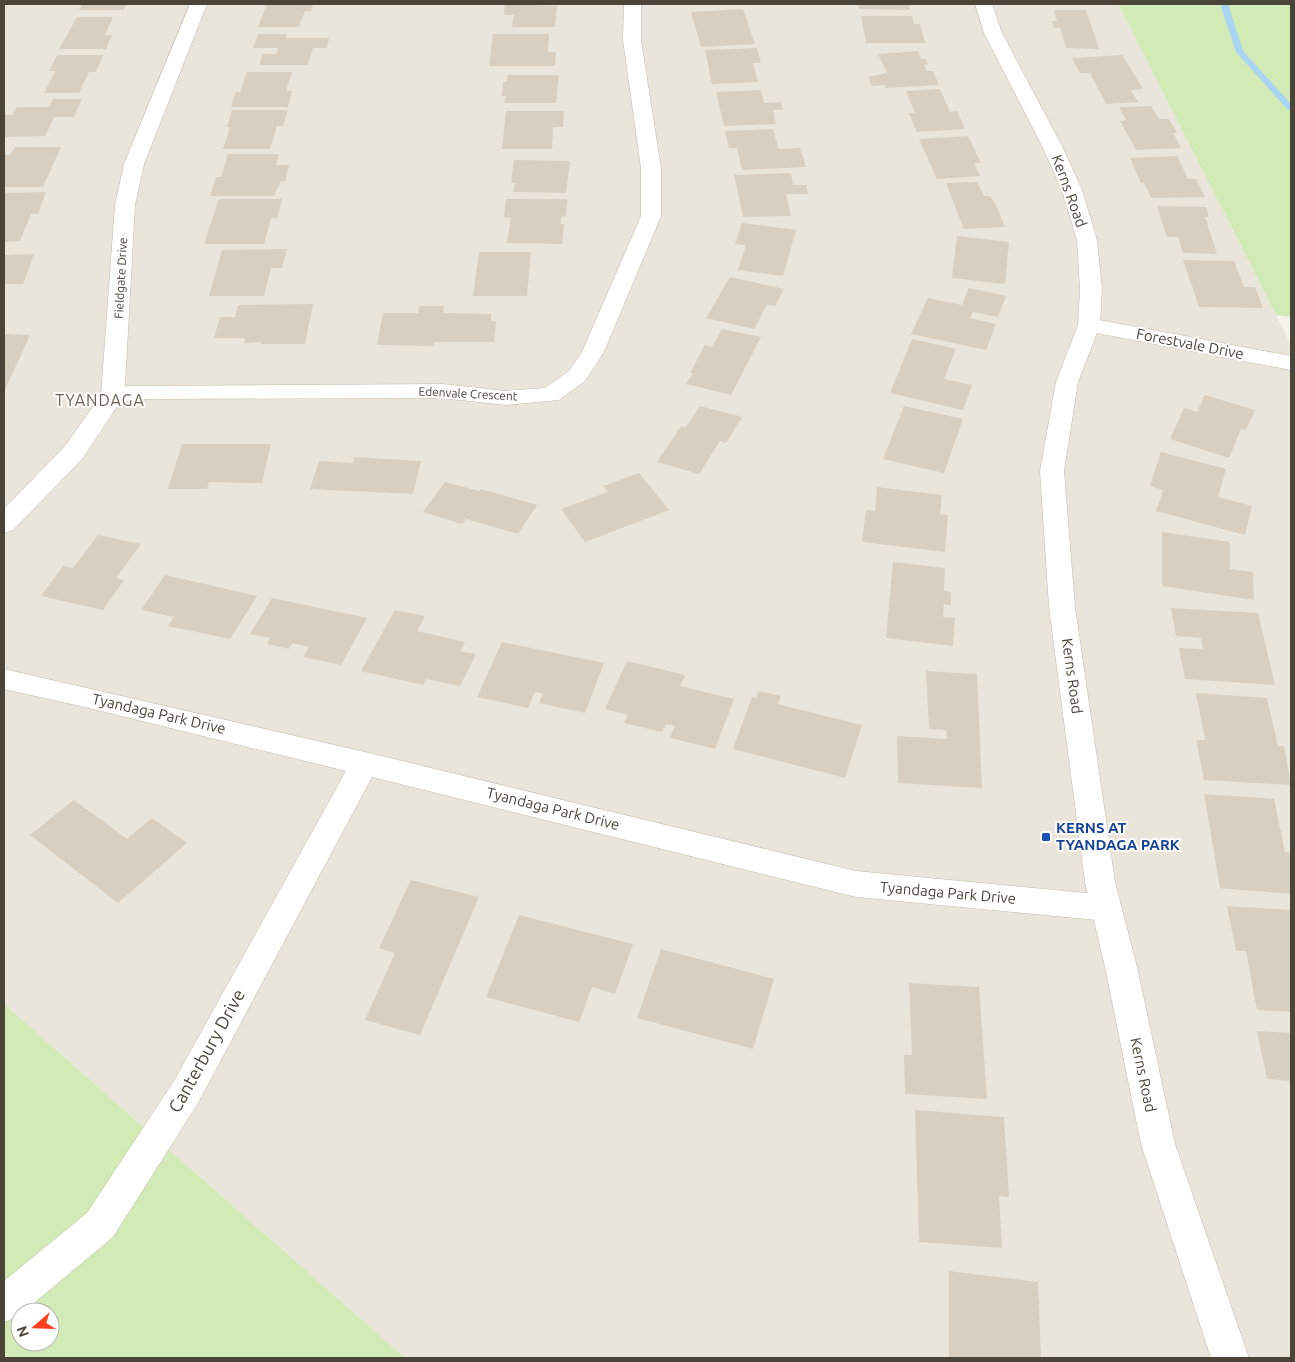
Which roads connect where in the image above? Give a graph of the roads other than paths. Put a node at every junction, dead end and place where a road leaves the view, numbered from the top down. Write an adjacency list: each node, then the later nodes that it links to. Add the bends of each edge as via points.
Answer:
1 (198, 4): 6 (street, Fieldgate Drive, via 134,164 126,197)
2 (632, 4): 6 (street, Edenvale Crescent, via 632,40 651,168 652,216 592,352 577,376 551,395 506,398 442,391)
3 (983, 4): 4 (street, Kerns Road, via 992,33 1072,190 1087,240 1091,289)
4 (1089, 325): 5 (street, Forestvale Drive); 10 (street, Kerns Road, via 1067,382 1052,471 1062,607)
5 (1291, 363)
6 (112, 394): 7 (street, Fieldgate Drive, via 74,452)
7 (4, 524)
8 (4, 679): 9 (street, Tyandaga Park Drive)
9 (365, 763): 10 (street, Tyandaga Park Drive, via 856,884); 11 (street, Canterbury Drive, via 186,1092 100,1224)
10 (1106, 908): 12 (street, Kerns Road, via 1158,1144)
11 (4, 1304)
12 (1230, 1358)

